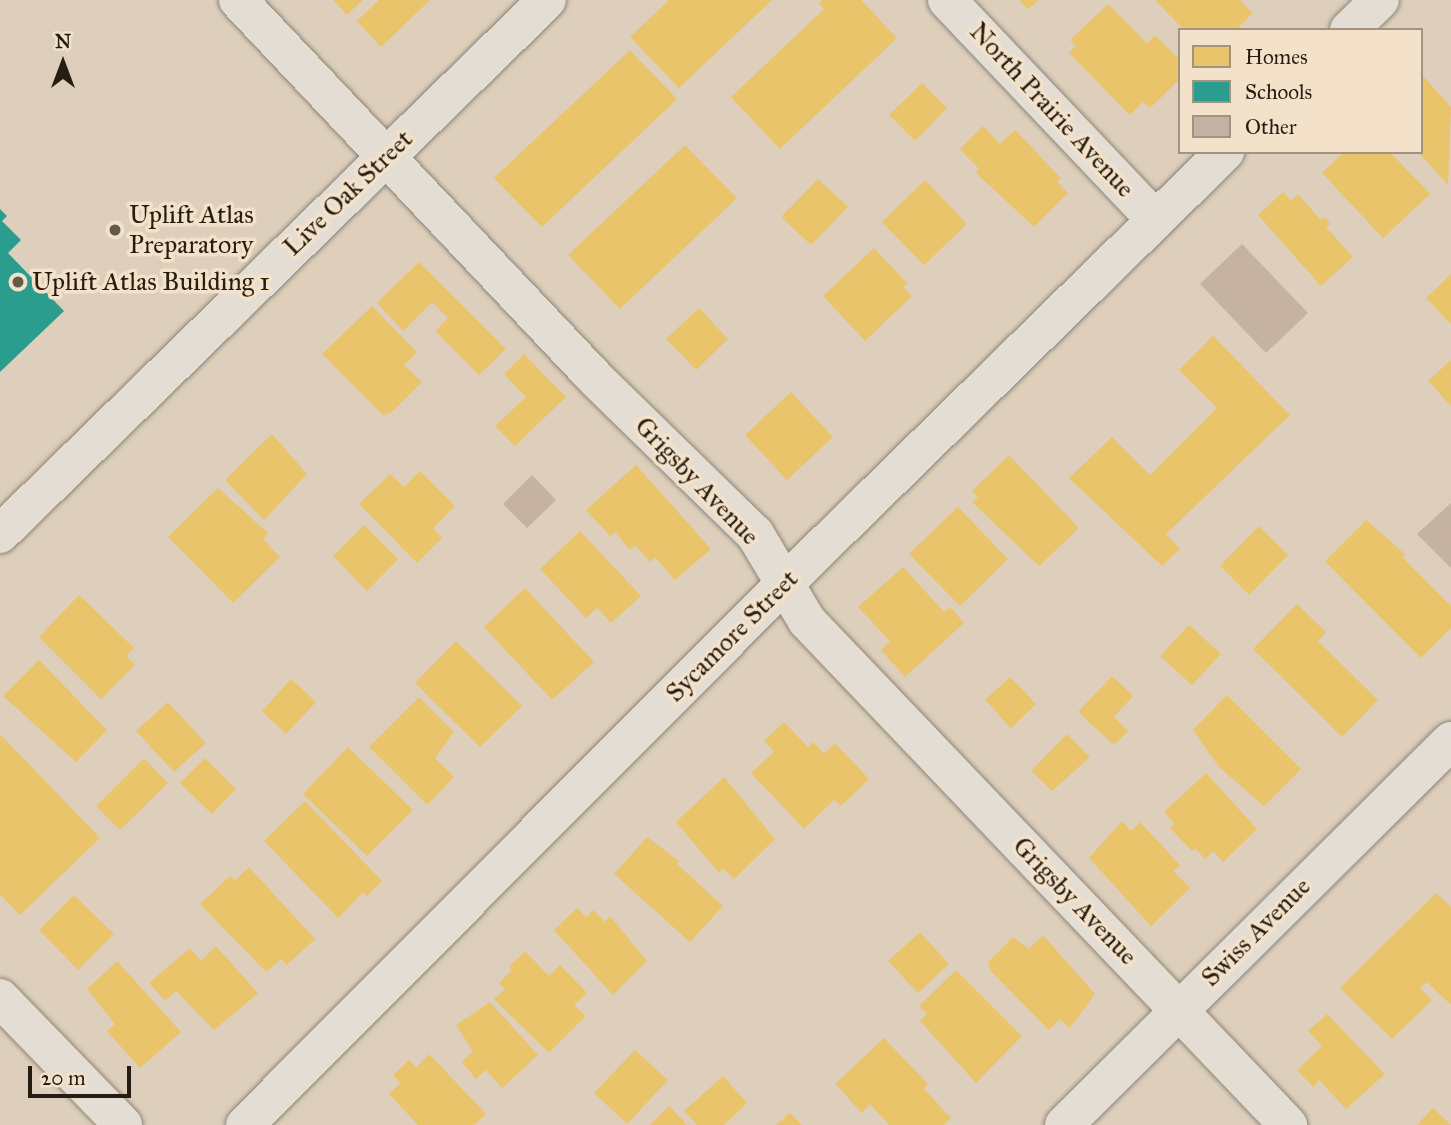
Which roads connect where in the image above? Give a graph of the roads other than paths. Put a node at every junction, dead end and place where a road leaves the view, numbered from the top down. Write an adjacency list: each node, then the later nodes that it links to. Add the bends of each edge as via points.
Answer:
1 (238, 0): 6 (street, Grigsby Avenue)
2 (547, 0): 6 (street, Live Oak Street)
3 (947, 0): 8 (street, North Prairie Avenue)
4 (1380, 0): 5 (street)
5 (1351, 28)
6 (388, 153): 9 (street, Live Oak Street); 10 (street, Grigsby Avenue, via 596,379 755,534)
7 (1223, 154): 8 (street, Sycamore Street)
8 (1156, 220): 10 (street, Sycamore Street)
9 (0, 534)
10 (785, 583): 13 (street, Grigsby Avenue, via 807,621); 15 (street, Sycamore Street)
11 (1451, 741): 13 (street, Swiss Avenue)
12 (0, 998): 14 (street)
13 (1178, 1009): 16 (street, Swiss Avenue); 17 (street, Grigsby Avenue)
14 (123, 1125)
15 (245, 1125)
16 (1064, 1125)
17 (1288, 1125)

